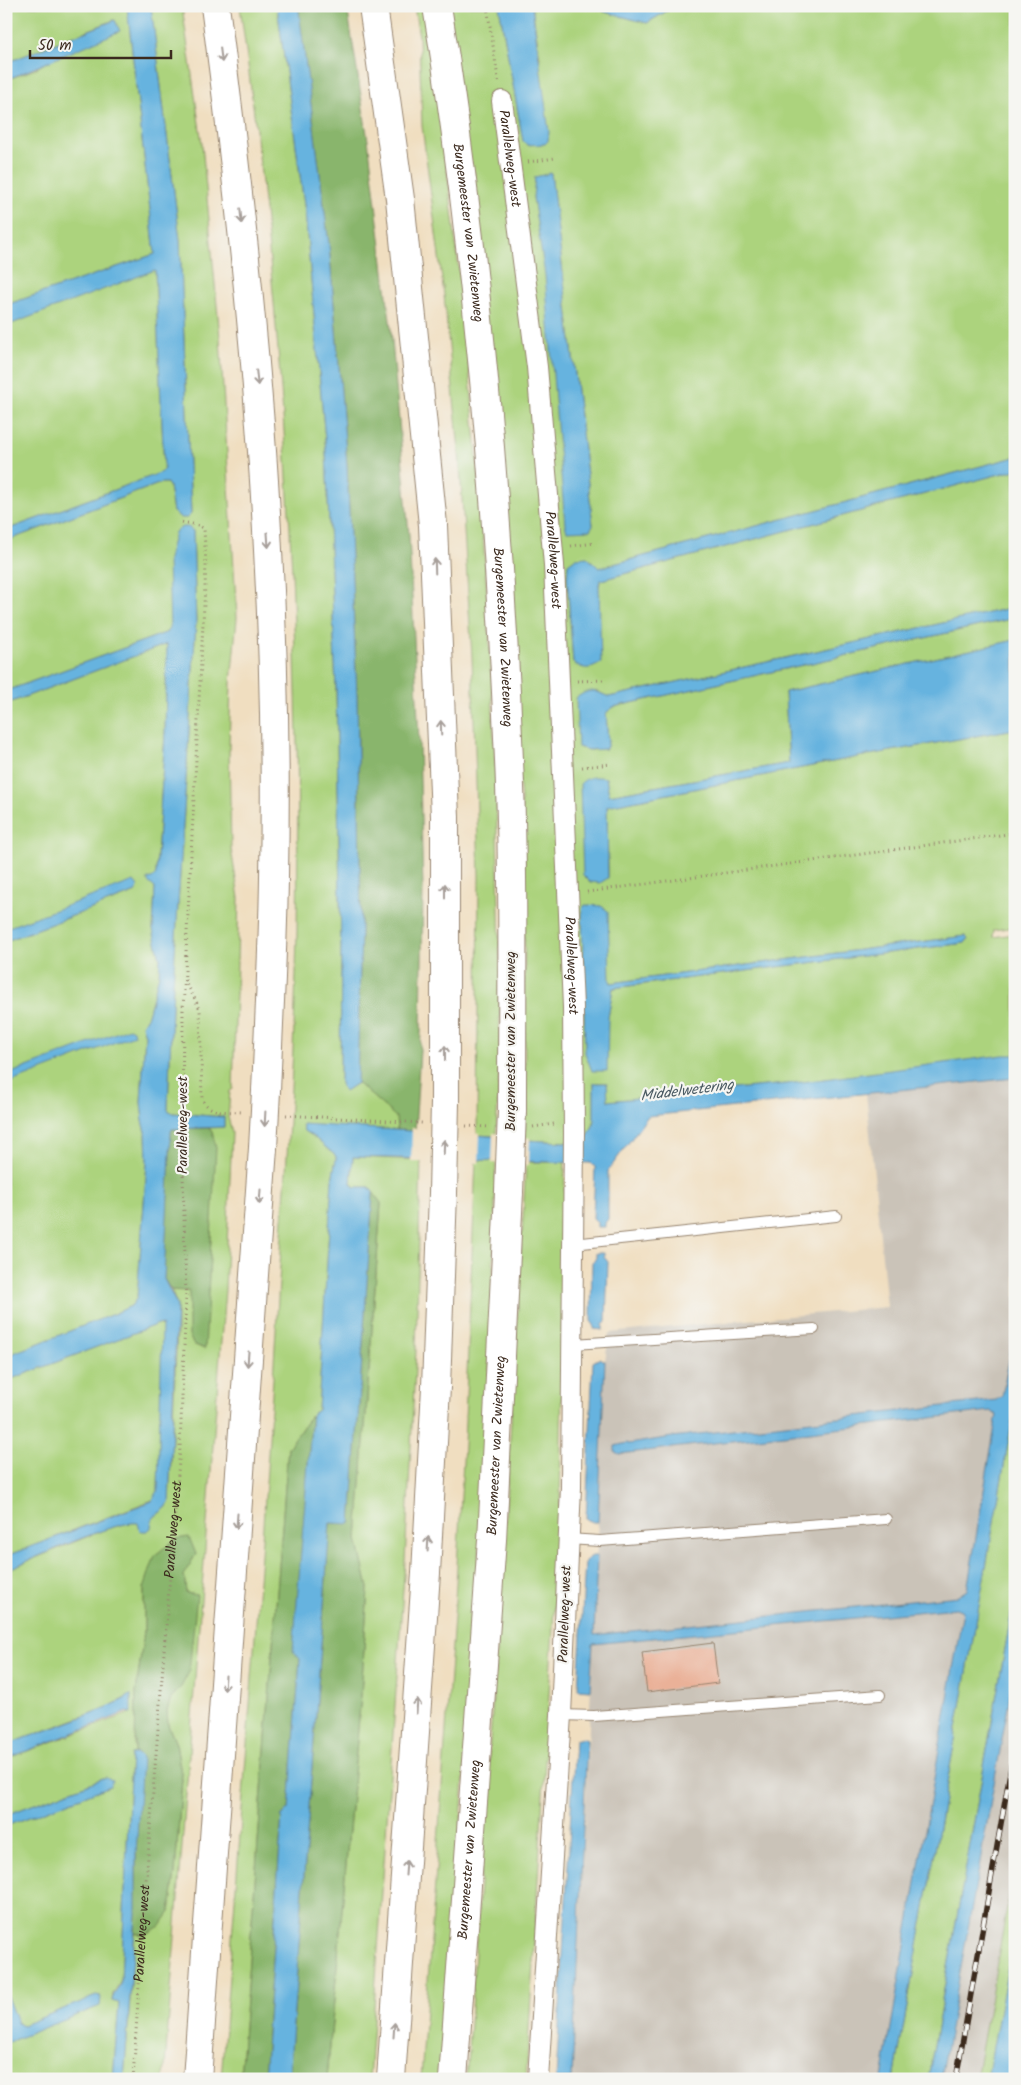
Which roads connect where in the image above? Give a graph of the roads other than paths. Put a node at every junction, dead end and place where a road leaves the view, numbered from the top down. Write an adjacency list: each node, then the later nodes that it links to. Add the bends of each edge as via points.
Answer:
1 (215, 6): 13 (main road, one-way to 13, bridge, via 238,184 258,388 274,726 274,877 259,1102 263,1148)
2 (373, 6): 14 (main road, one-way to 2, bridge, via 436,1387 443,1193 438,1113 445,817 433,525 400,198)
3 (437, 6): 15 (main road, Burgemeester van Zwietenweg, bridge, via 462,183 489,433 509,762 509,1192 492,1540)
4 (502, 100): 6 (street, Parallelweg-west, via 537,367 553,549 569,894)
5 (836, 1216): 6 (lane)
6 (573, 1244): 8 (street, Parallelweg-west)
7 (814, 1329): 8 (lane)
8 (573, 1344): 10 (street, Parallelweg-west)
9 (886, 1519): 10 (lane, via 600,1541)
10 (568, 1539): 12 (street, Parallelweg-west)
11 (880, 1695): 12 (lane, via 594,1716)
12 (561, 1715): 16 (street, Parallelweg-west)
13 (197, 2079)
14 (391, 2079)
15 (453, 2079)
16 (538, 2079)

